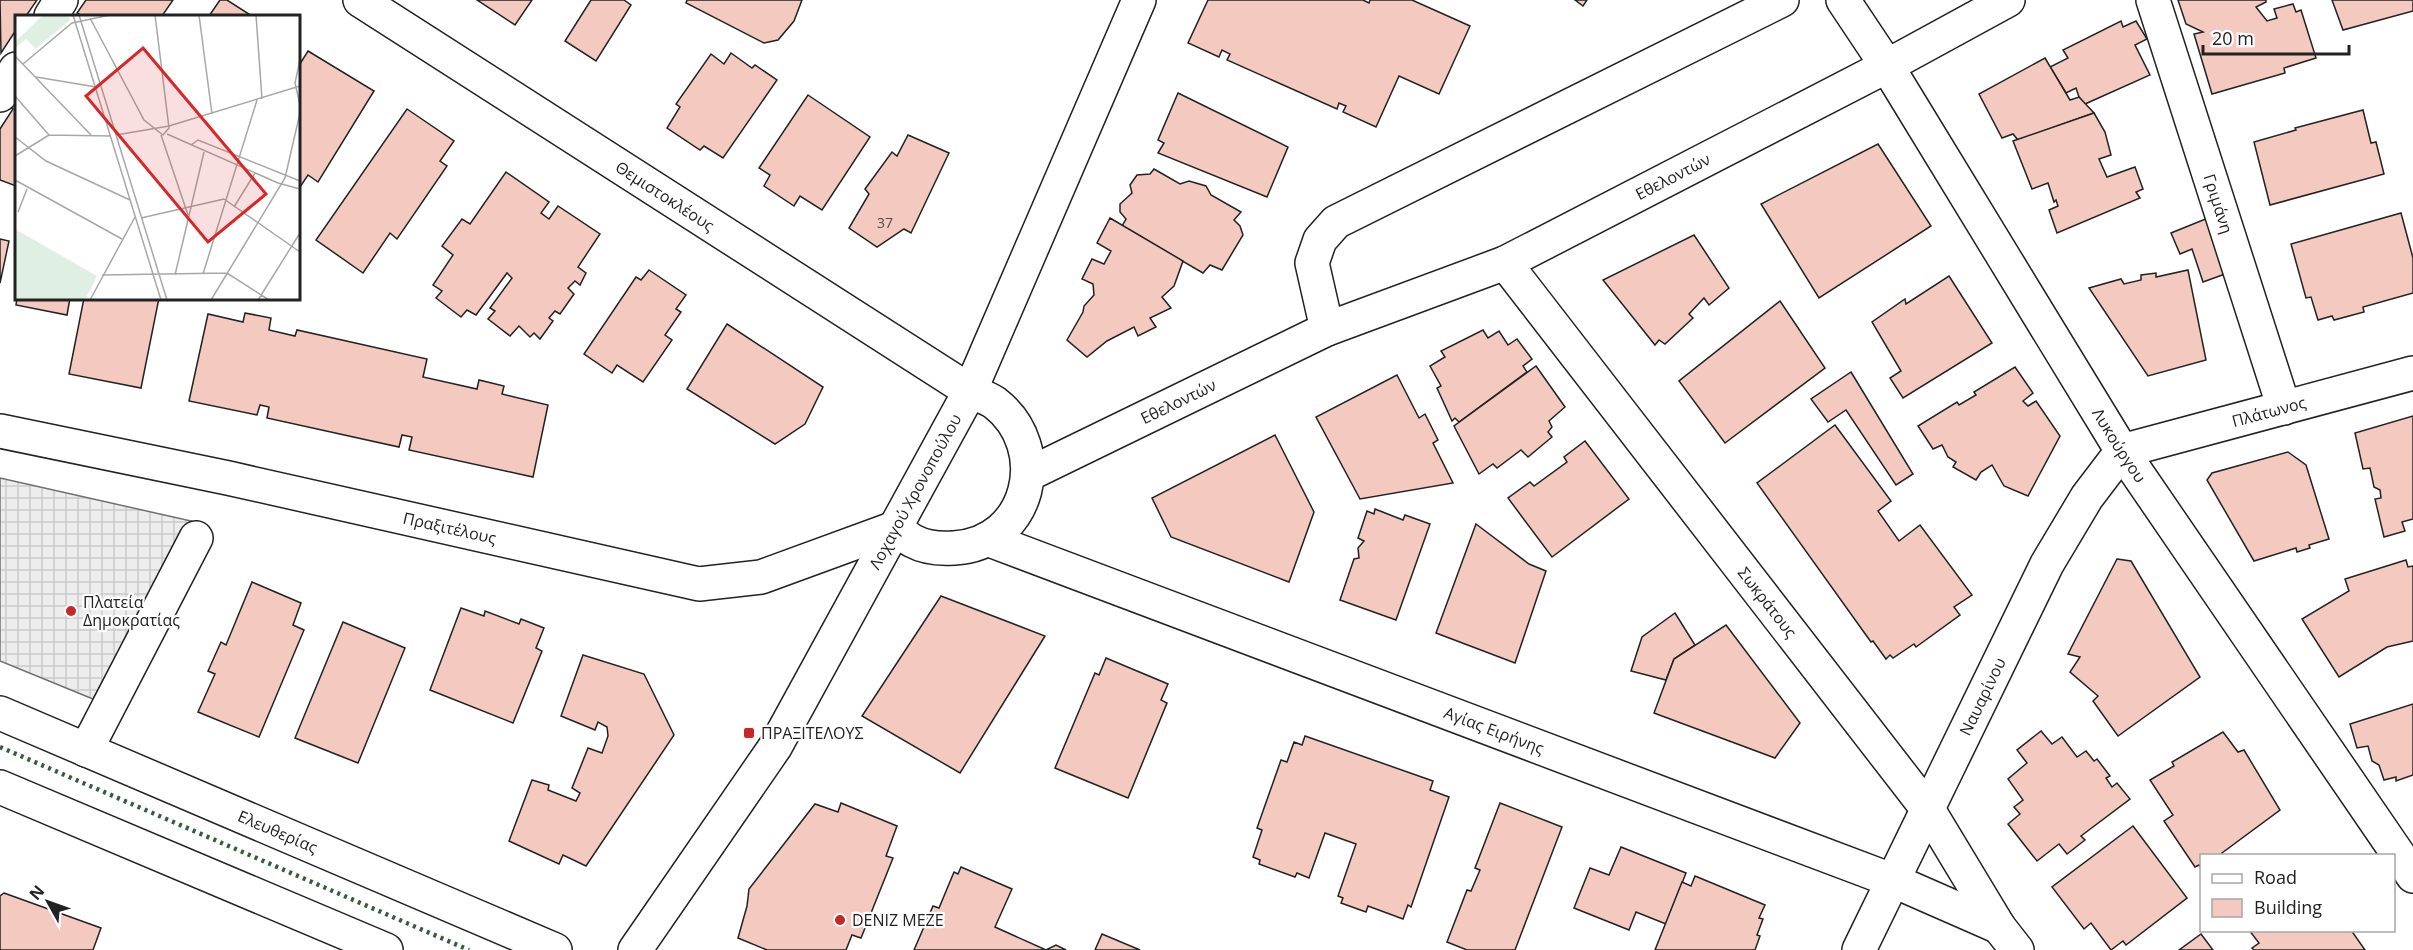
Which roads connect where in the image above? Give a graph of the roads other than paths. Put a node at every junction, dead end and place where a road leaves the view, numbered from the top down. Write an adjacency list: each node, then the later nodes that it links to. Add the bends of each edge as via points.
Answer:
1 (61, 0): 8 (street)
2 (360, 0): 15 (street, Θεμιστοκλέους)
3 (1139, 0): 15 (street, Λοχαγού Χρονοπούλου)
4 (1782, 0): 13 (street, via 1336,222 1320,240 1312,263)
5 (1843, 0): 9 (street, Λυκούργου)
6 (2008, 0): 9 (street, Εθελοντών)
7 (2153, 0): 16 (street, Γριμάνη)
8 (52, 15)
9 (1887, 66): 12 (street, Εθελοντών); 18 (street, Λυκούργου)
10 (15, 71): 11 (street)
11 (0, 95)
12 (1505, 263): 13 (street, Εθελοντών); 26 (street, Σωκράτους)
13 (1327, 329): 19 (street, Εθελοντών)
14 (2413, 373): 16 (street, Πλάτωνος)
15 (970, 391): 19 (street, Θεμιστοκλέους, via 993,402 1014,421 1026,446); 20 (street, Λοχαγού Χρονοπούλου)
16 (2284, 408): 18 (street, Πλάτωνος)
17 (0, 431): 20 (street, Πραξιτέλους, via 699,584 761,577)
18 (2122, 451): 26 (street, Ναυαρίνου, via 2087,497 2047,564); 27 (street, Λυκούργου)
19 (1029, 474): 22 (street, via 1022,501 1007,524)
20 (895, 528): 22 (street, via 914,542 938,549 963,548); 32 (street, Λοχαγού Χρονοπούλου, via 775,747)
21 (196, 538): 24 (street)
22 (987, 539): 28 (street, Αγίας Ειρήνης)
23 (0, 713): 24 (street, Ελευθερίας)
24 (86, 750): 31 (street, Ελευθερίας)
25 (0, 787): 30 (street)
26 (1929, 811): 28 (street, Ναυαρίνου); 29 (street, Σωκράτους)
27 (2413, 876)
28 (1894, 881): 29 (street, Αγίας Ειρήνης); 33 (street, Ναυαρίνου)
29 (2008, 938)
30 (386, 950)
31 (555, 950)
32 (635, 950)
33 (1859, 950)

